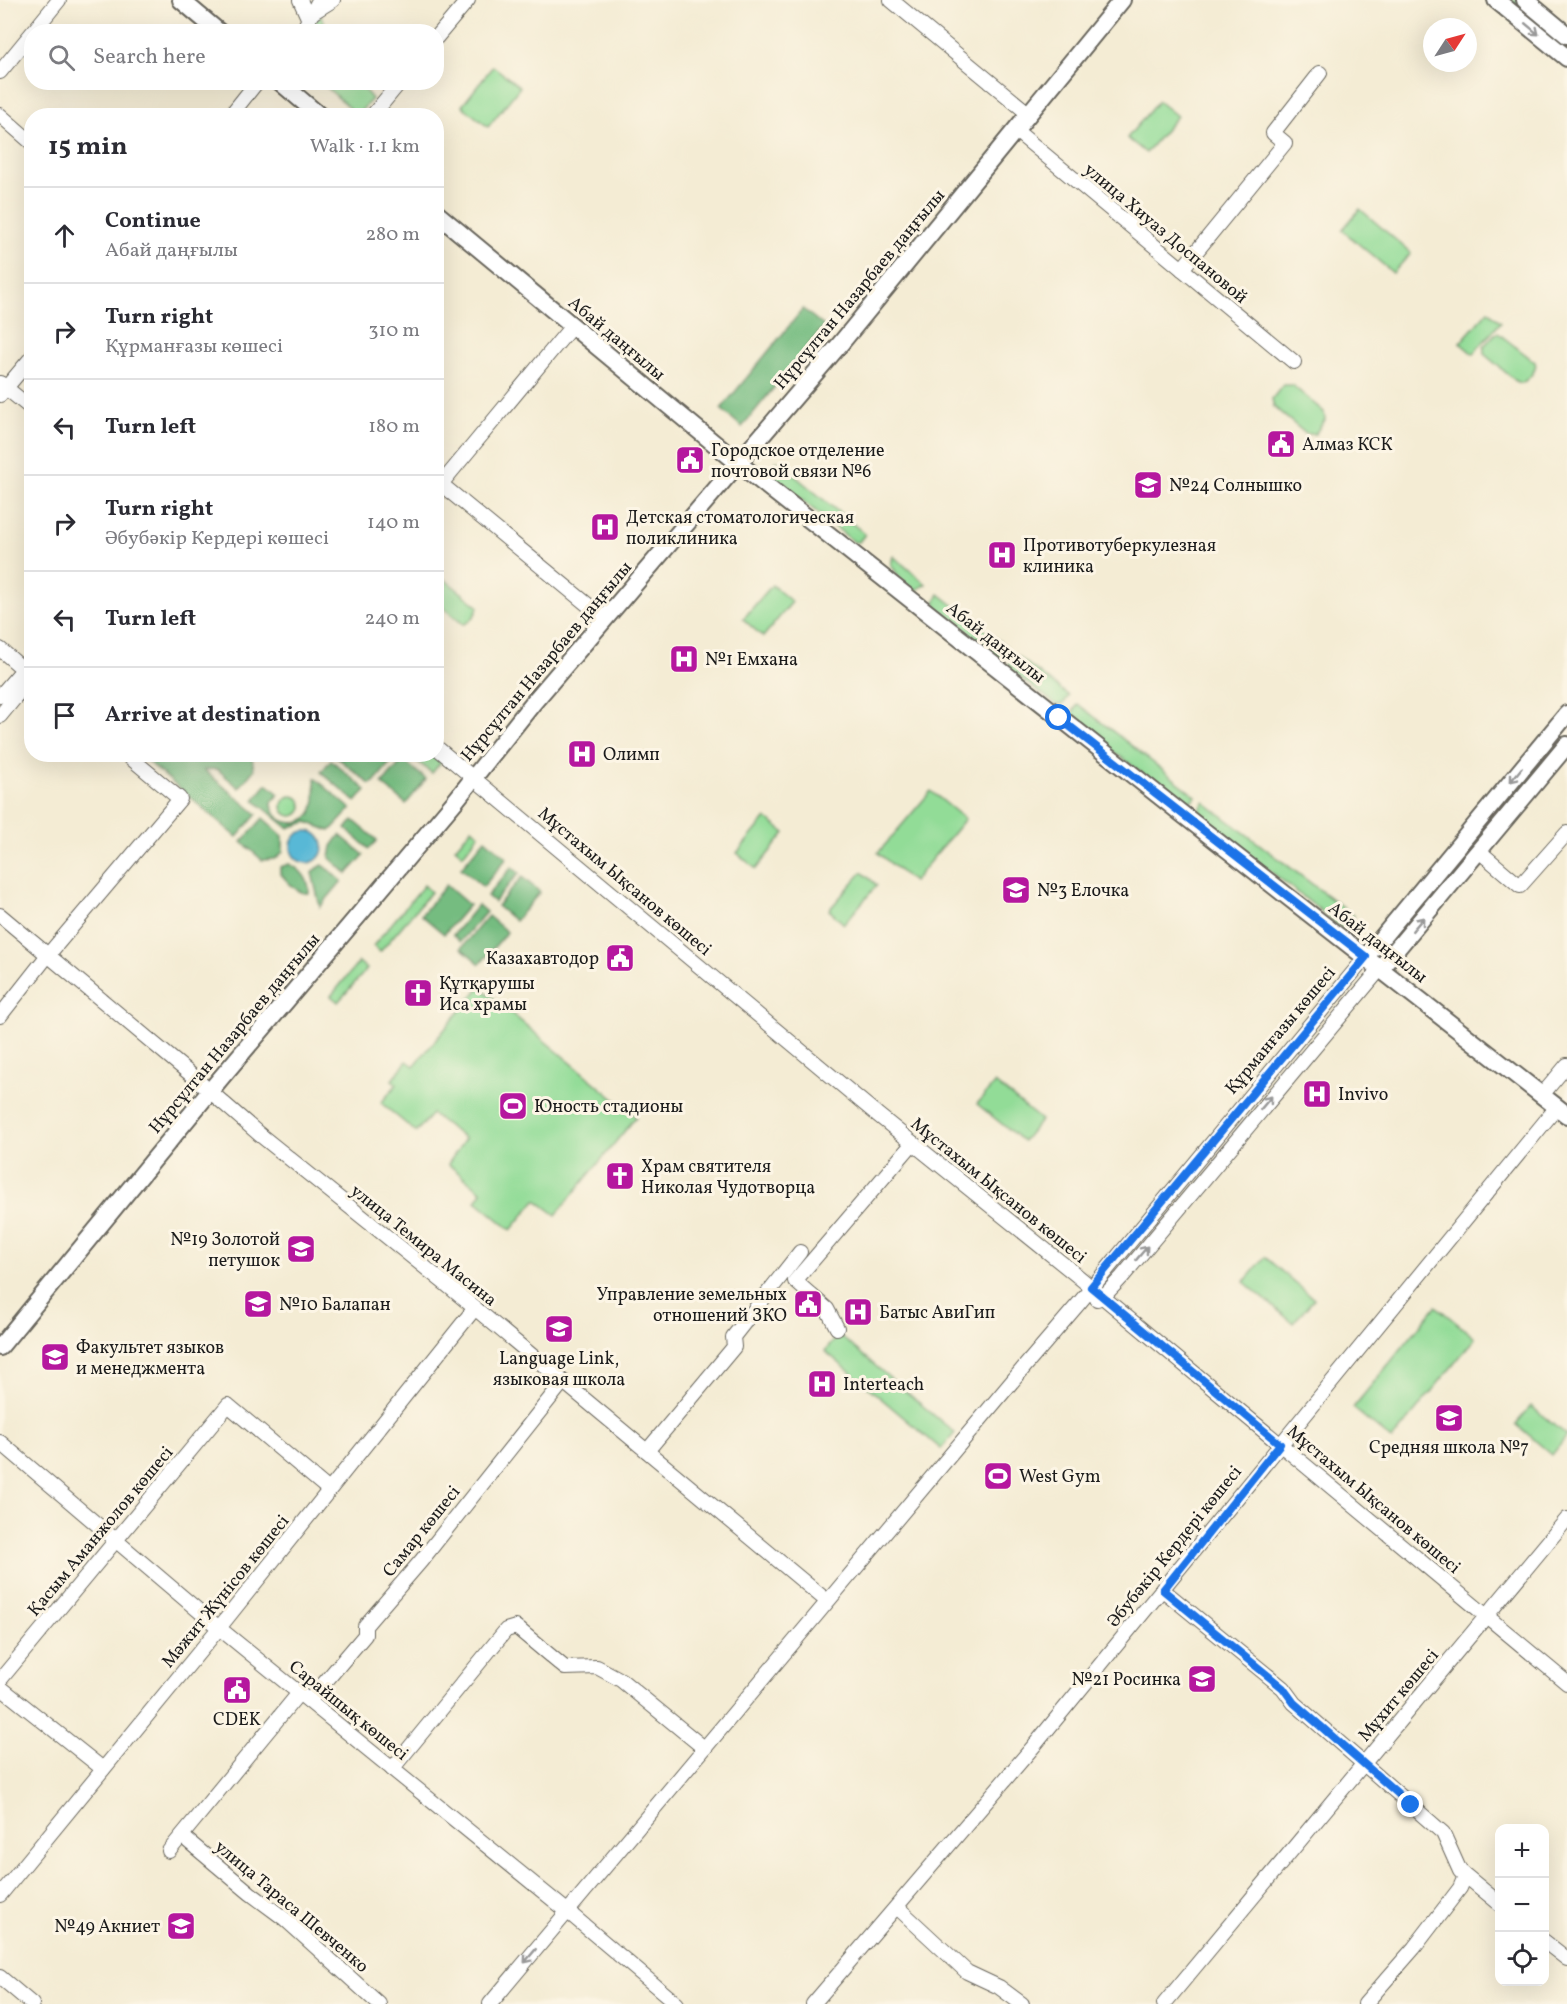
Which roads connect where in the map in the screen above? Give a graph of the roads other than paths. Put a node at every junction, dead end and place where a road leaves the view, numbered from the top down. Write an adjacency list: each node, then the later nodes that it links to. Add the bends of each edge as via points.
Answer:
1 (59, 0): 12 (street)
2 (181, 0): 13 (main road)
3 (300, 0): 11 (street)
4 (319, 0): 11 (street)
5 (333, 0): 11 (street)
6 (468, 0): 14 (street)
7 (891, 0): 26 (street)
8 (1122, 0): 26 (main road, Нұрсұлтан Назарбаев даңғылы)
9 (1496, 0): 17 (main road, one-way to 17)
10 (1525, 0): 15 (main road)
11 (308, 22)
12 (39, 24)
13 (210, 24)
14 (444, 28)
15 (1567, 35)
16 (24, 42): 18 (street)
17 (1567, 58)
18 (0, 72)
19 (1320, 74): 31 (street, via 1273,133 1285,143)
20 (251, 90): 23 (street)
21 (289, 90): 24 (main road)
22 (393, 90): 25 (street)
23 (236, 108)
24 (311, 108)
25 (379, 108)
26 (1029, 114): 28 (main road, Нұрсұлтан Назарбаев даңғылы)
27 (0, 115): 29 (street)
28 (1015, 130): 31 (street, улица Хиуаз Доспановой); 37 (main road, Нұрсұлтан Назарбаев даңғылы)
29 (24, 135)
30 (444, 220): 32 (main road, Абай даңғылы)
31 (1182, 269): 33 (street, улица Хиуаз Доспановой)
32 (572, 326): 37 (main road, Абай даңғылы); 38 (street)
33 (1294, 362)
34 (24, 366): 35 (street)
35 (2, 389): 36 (street)
36 (24, 404)
37 (738, 463): 40 (main road, Нұрсұлтан Назарбаев даңғылы); 57 (main road, Абай даңғылы)
38 (444, 477)
39 (444, 489): 40 (street)
40 (605, 618): 52 (main road, Нұрсұлтан Назарбаев даңғылы)
41 (0, 649): 42 (street)
42 (24, 666)
43 (24, 674): 45 (street)
44 (24, 678): 47 (street)
45 (0, 696)
46 (1567, 714): 48 (main road, Құрманғазы көшесі)
47 (0, 716)
48 (1543, 743): 50 (main road); 57 (main road, Құрманғазы көшесі, one-way to 57)
49 (444, 754): 52 (street, Мұстахым Ықсанов көшесі)
50 (1564, 755): 54 (main road)
51 (136, 762): 56 (street, via 180,799)
52 (474, 778): 61 (main road, Нұрсұлтан Назарбаев даңғылы); 64 (street, Мұстахым Ықсанов көшесі)
53 (1567, 833): 54 (street, via 1520,886)
54 (1479, 850): 58 (main road, one-way to 54)
55 (0, 915): 56 (street, улица Темира Масина)
56 (48, 955): 59 (street); 61 (street, улица Темира Масина)
57 (1366, 957): 58 (main road, Абай даңғылы); 66 (street, Құрманғазы көшесі)
58 (1380, 969): 62 (main road, Абай даңғылы); 67 (street, one-way to 58)
59 (0, 1016)
60 (1567, 1065): 62 (street)
61 (211, 1092): 69 (street, улица Темира Масина); 71 (main road, Нұрсұлтан Назарбаев даңғылы)
62 (1542, 1095): 63 (main road, Абай даңғылы)
63 (1562, 1111): 74 (street, Әбубәкір Кердері көшесі)
64 (913, 1143): 66 (street, Мұстахым Ықсанов көшесі); 70 (street, via 795,1281 827,1309)
65 (800, 1252): 75 (street, via 733,1337 734,1347)
66 (1091, 1287): 67 (street, Мұстахым Ықсанов көшесі); 68 (street, Құрманғазы көшесі)
67 (1103, 1297): 68 (street); 74 (street, Мұстахым Ықсанов көшесі)
68 (1080, 1302): 80 (street, Құрманғазы көшесі)
69 (475, 1308): 72 (street, улица Темира Масина); 76 (street, Мәжит Жүнісов көшесі)
70 (837, 1328)
71 (0, 1347)
72 (563, 1382): 75 (street, улица Темира Масина); 86 (street, Самар көшесі, via 365,1626 365,1635)
73 (0, 1442): 78 (street, Сарайшық көшесі)
74 (1280, 1444): 79 (street, Әбубәкір Кердері көшесі); 81 (street, Мұстахым Ықсанов көшесі)
75 (647, 1451): 80 (street, улица Темира Масина)
76 (329, 1490): 78 (street, Қасым Аманжолов көшесі, via 228,1405); 82 (street, Мәжит Жүнісов көшесі)
77 (1567, 1519): 81 (street, Мұхит көшесі)
78 (116, 1540): 82 (street, Сарайшық көшесі); 83 (street, Қасым Аманжолов көшесі)
79 (1163, 1590): 88 (street, via 1283,1688 1294,1703); 96 (street, Әбубәкір Кердері көшесі)
80 (827, 1601): 87 (street, Құрманғазы көшесі)
81 (1488, 1617): 84 (street, Мұстахым Ықсанов көшесі); 88 (street, Мұхит көшесі)
82 (219, 1628): 86 (street, Сарайшық көшесі); 89 (street, Мәжит Жүнісов көшесі)
83 (0, 1680)
84 (1567, 1683)
85 (0, 1687): 89 (street)
86 (304, 1697): 90 (street, Сарайшық көшесі); 91 (street, Самар көшесі)
87 (704, 1748): 90 (street, via 621,1680 597,1668 565,1668 516,1627 506,1630); 97 (street, Құрманғазы көшесі)
88 (1362, 1764): 93 (street, via 1443,1833); 107 (street, Мұхит көшесі)
89 (104, 1769): 94 (street, Мәжит Жүнісов көшесі)
90 (392, 1769): 97 (street, Сарайшық көшесі)
91 (182, 1836): 92 (street, Самар көшесі); 102 (street, улица Тараса Шевченко, via 285,1919)
92 (169, 1851)
93 (1465, 1876): 95 (street); 108 (street, via 1414,1948)
94 (0, 1895)
95 (1495, 1900)
96 (897, 1907): 105 (street, Әбубәкір Кердері көшесі); 106 (street, via 967,1972 999,1987)
97 (567, 1911): 103 (street, Құрманғазы көшесі, one-way to 103); 104 (street, Сарайшық көшесі)
98 (1549, 1944): 99 (street)
99 (1567, 1959)
100 (0, 1977): 101 (street)
101 (32, 2004)
102 (379, 2004)
103 (490, 2004)
104 (677, 2004)
105 (813, 2004)
106 (1022, 2004)
107 (1164, 2004)
108 (1365, 2004)

